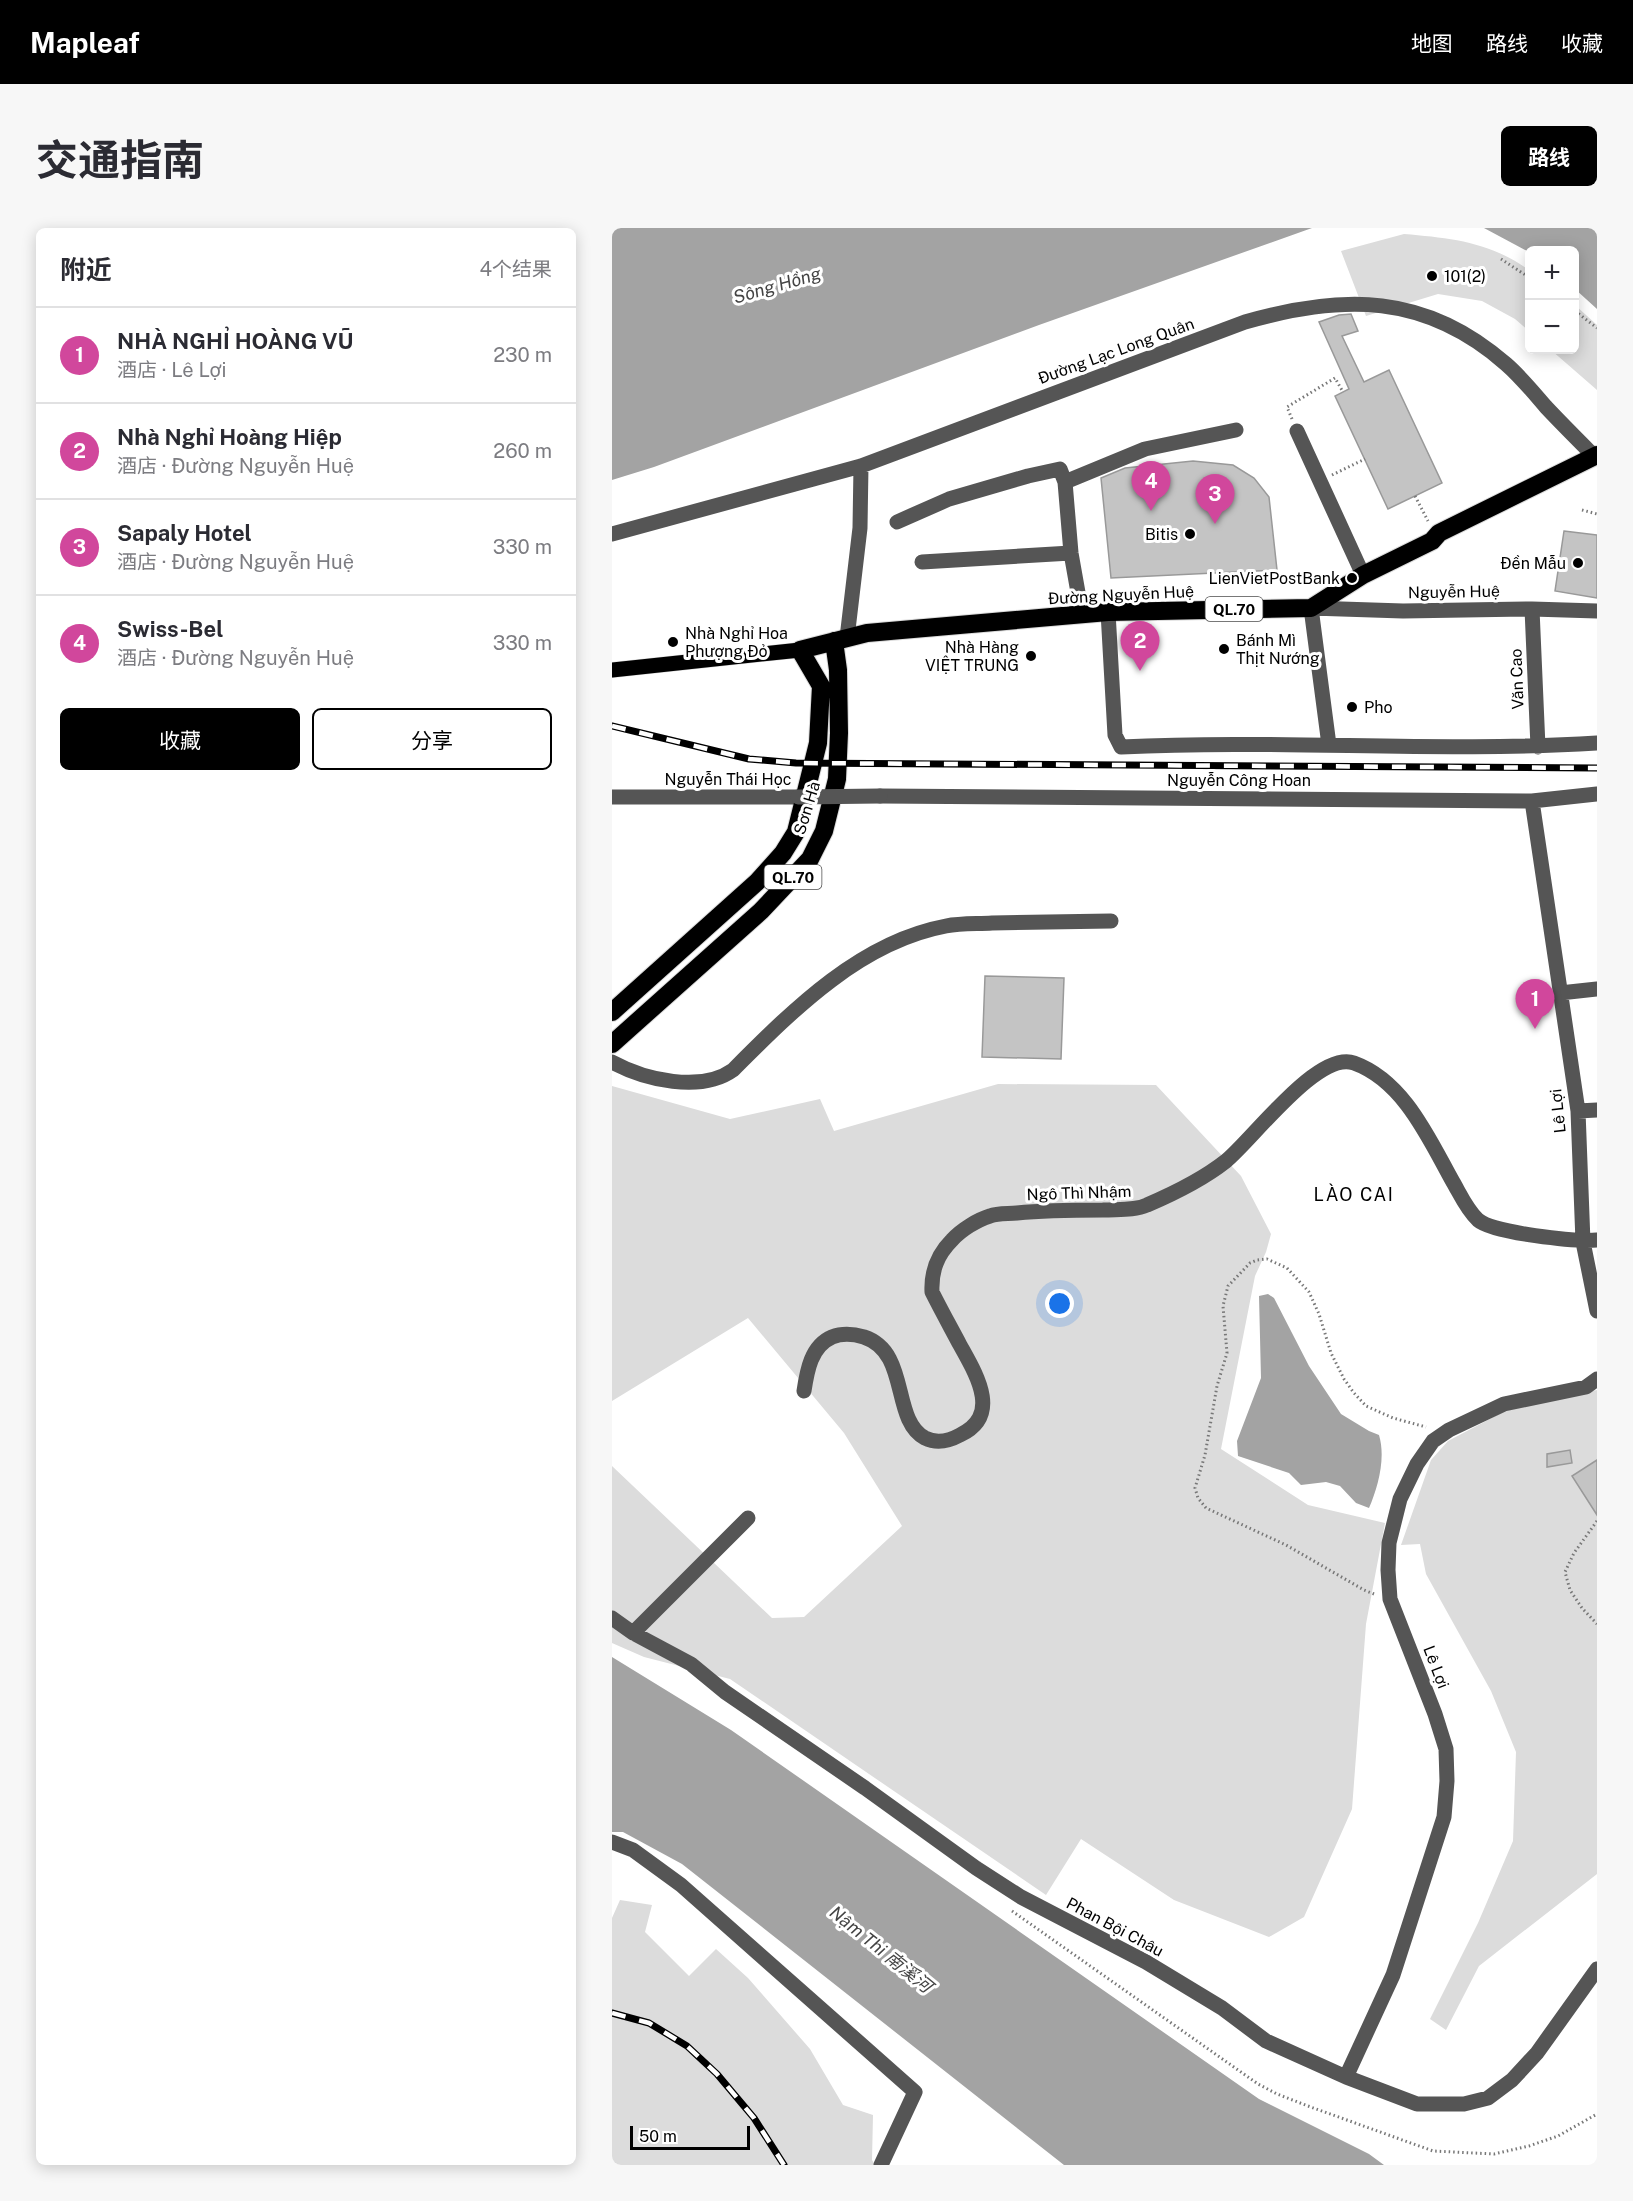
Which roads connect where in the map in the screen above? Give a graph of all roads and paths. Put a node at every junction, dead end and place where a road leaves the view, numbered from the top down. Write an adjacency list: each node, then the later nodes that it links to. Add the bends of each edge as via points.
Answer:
1 (1501, 259): 2 (path)
2 (1525, 275)
3 (1579, 314): 4 (path)
4 (1597, 328)
5 (1342, 392): 7 (path, via 1335,378 1287,407)
6 (1236, 430): 12 (street, via 1145,449)
7 (1297, 431): 11 (street)
8 (1595, 455): 10 (street, Đường Lạc Long Quân, via 1506,363 1478,342 1417,312 1352,304 1306,307 1245,322); 17 (highway)
9 (1365, 459): 11 (path)
10 (861, 466): 18 (street, Đường Lạc Long Quân); 27 (street, via 860,528)
11 (1319, 480): 21 (street)
12 (1065, 482): 16 (street, via 1060,469 1028,476 949,499); 19 (street)
13 (1415, 496): 17 (path, via 1424,517)
14 (1582, 510): 15 (path)
15 (1597, 514)
16 (897, 522)
17 (1439, 533): 21 (highway, via 1432,541)
18 (612, 534)
19 (1071, 553): 20 (street); 26 (street)
20 (922, 562)
21 (1363, 575): 22 (highway)
22 (1311, 608): 23 (street, Nguyễn Huệ); 25 (highway, Đường Nguyễn Huệ / QL.70); 31 (street)
23 (1533, 609): 24 (street, Nguyễn Huệ); 32 (street, Văn Cao)
24 (1597, 610)
25 (1108, 612): 26 (highway, Đường Nguyễn Huệ / QL.70); 31 (street, via 1115,735 1120,747)
26 (1082, 615): 27 (highway, Đường Nguyễn Huệ / QL.70, via 867,633)
27 (841, 640): 28 (highway, Đường Nguyễn Huệ / QL.70); 41 (highway, Sơn Hà / QL.70, via 837,779 824,831 810,859 761,911)
28 (800, 650): 29 (main road, Đường Nguyễn Huệ); 40 (highway, Sơn Hà / QL.70, via 821,686 818,743 796,832 757,882)
29 (612, 670)
30 (1597, 743): 32 (street)
31 (1329, 745): 32 (street)
32 (1538, 747)
33 (1597, 794): 36 (street, Nguyễn Công Hoan)
34 (880, 796): 35 (street, Nguyễn Thái Học, bridge); 36 (street, Nguyễn Công Hoan)
35 (612, 797)
36 (1532, 801): 39 (street, Lê Lợi)
37 (1111, 921): 42 (street, via 948,925 913,934 846,969 733,1070 709,1082 663,1079)
38 (1597, 988): 39 (street)
39 (1560, 993): 44 (street, Lê Lợi)
40 (612, 1012)
41 (612, 1044)
42 (612, 1062)
43 (1597, 1110): 44 (street)
44 (1578, 1112): 45 (street, Lê Lợi)
45 (1590, 1241): 46 (street, Lê Lợi); 48 (street, Ngô Thì Nhậm, via 1505,1230 1479,1221 1401,1097 1384,1080 1351,1061 1330,1064 1310,1076 1226,1161 1188,1187 1139,1209 990,1215 957,1234 936,1261 932,1292 980,1383 982,1413 977,1424 966,1432 940,1442 917,1431 890,1359 881,1347 859,1336 834,1336 824,1341 808,1365)
46 (1597, 1311)
47 (1597, 1379): 49 (street, Lê Lợi, via 1586,1387 1504,1404)
48 (804, 1391)
49 (1449, 1430): 52 (street, Lê Lợi, via 1433,1441 1400,1499 1389,1543); 52 (path, via 1418,1426 1366,1407 1336,1362 1309,1292 1287,1268 1276,1261 1257,1260 1228,1286 1223,1306 1227,1353 1195,1488 1198,1498 1206,1508 1286,1545 1364,1590)
50 (748, 1518): 55 (street)
51 (1597, 1521): 54 (path, via 1565,1572 1570,1590)
52 (1390, 1599): 58 (street, Lê Lợi, via 1446,1749 1444,1817 1393,1976)
53 (612, 1618): 55 (street, Phan Bội Châu)
54 (1597, 1624)
55 (633, 1633): 58 (street, Phan Bội Châu, via 691,1664 725,1692 1021,1897 1146,1962 1266,2041)
56 (612, 1842): 59 (street, via 633,1851 681,1885 915,2092)
57 (1597, 1969): 58 (street, Phan Bội Châu, via 1537,2053 1488,2098 1464,2104 1417,2104)
58 (1346, 2077)
59 (880, 2165)

